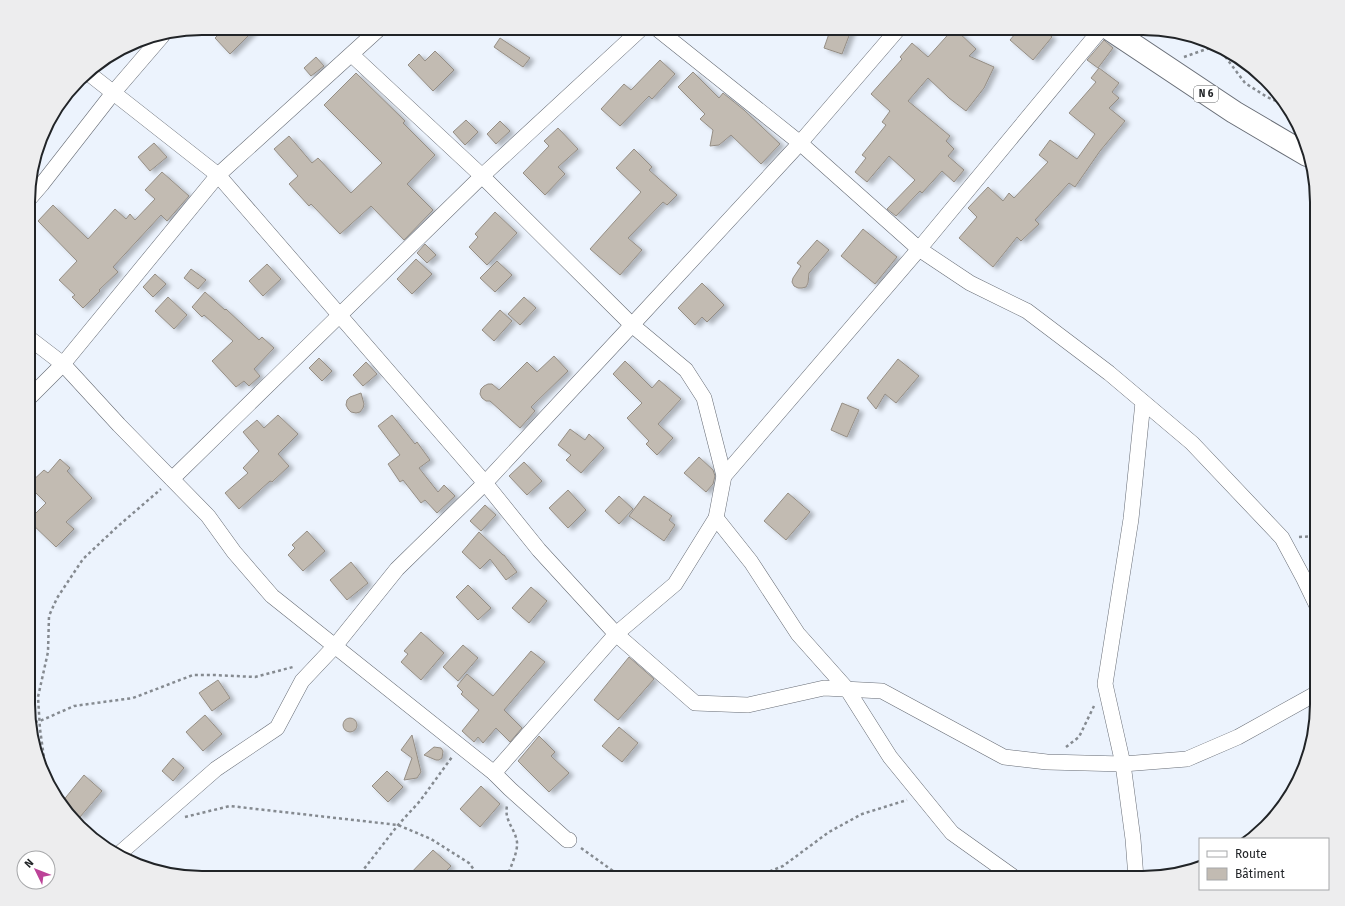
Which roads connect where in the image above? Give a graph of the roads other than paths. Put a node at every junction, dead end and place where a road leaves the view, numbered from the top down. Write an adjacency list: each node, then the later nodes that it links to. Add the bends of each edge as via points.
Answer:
1 (373, 35): 8 (street)
2 (634, 35): 14 (street)
3 (665, 35): 11 (street)
4 (892, 35): 11 (street)
5 (1096, 35): 16 (street)
6 (1118, 35): 12 (main road, N 6, via 1234,112)
7 (157, 41): 10 (street)
8 (352, 55): 13 (street); 14 (street)
9 (92, 76): 10 (street)
10 (113, 93): 13 (street); 15 (street)
11 (800, 143): 16 (street); 18 (street)
12 (1302, 152)
13 (218, 176): 17 (street); 20 (street)
14 (482, 176): 17 (street); 18 (street)
15 (35, 192)
16 (919, 249): 22 (street, via 970,283 1027,311); 23 (street)
17 (339, 316): 24 (street); 25 (street)
18 (632, 326): 23 (street, via 686,370 704,398); 25 (street)
19 (35, 342): 20 (street)
20 (63, 364): 21 (street); 24 (street, via 119,426)
21 (35, 393)
22 (1143, 402): 27 (street, via 1192,443 1282,538); 32 (street, via 1131,520 1105,684)
23 (724, 476): 26 (street)
24 (172, 479): 29 (street, via 208,516 234,552 272,596)
25 (485, 483): 28 (street, via 539,550); 29 (street, via 397,569)
26 (716, 518): 28 (street, via 675,584); 30 (street, via 752,562 798,634)
27 (1310, 591)
28 (616, 634): 30 (street, via 695,703 748,705 824,688); 33 (street)
29 (335, 646): 33 (street); 35 (street, via 302,681 277,728 216,769)
30 (847, 689): 32 (street, via 882,691 1004,757 1046,762); 36 (street, via 890,757 952,833)
31 (1310, 697): 32 (street, via 1238,737 1187,759)
32 (1123, 764): 37 (street)
33 (494, 773): 34 (street)
34 (569, 840)
35 (122, 851)
36 (1004, 871)
37 (1135, 871)

